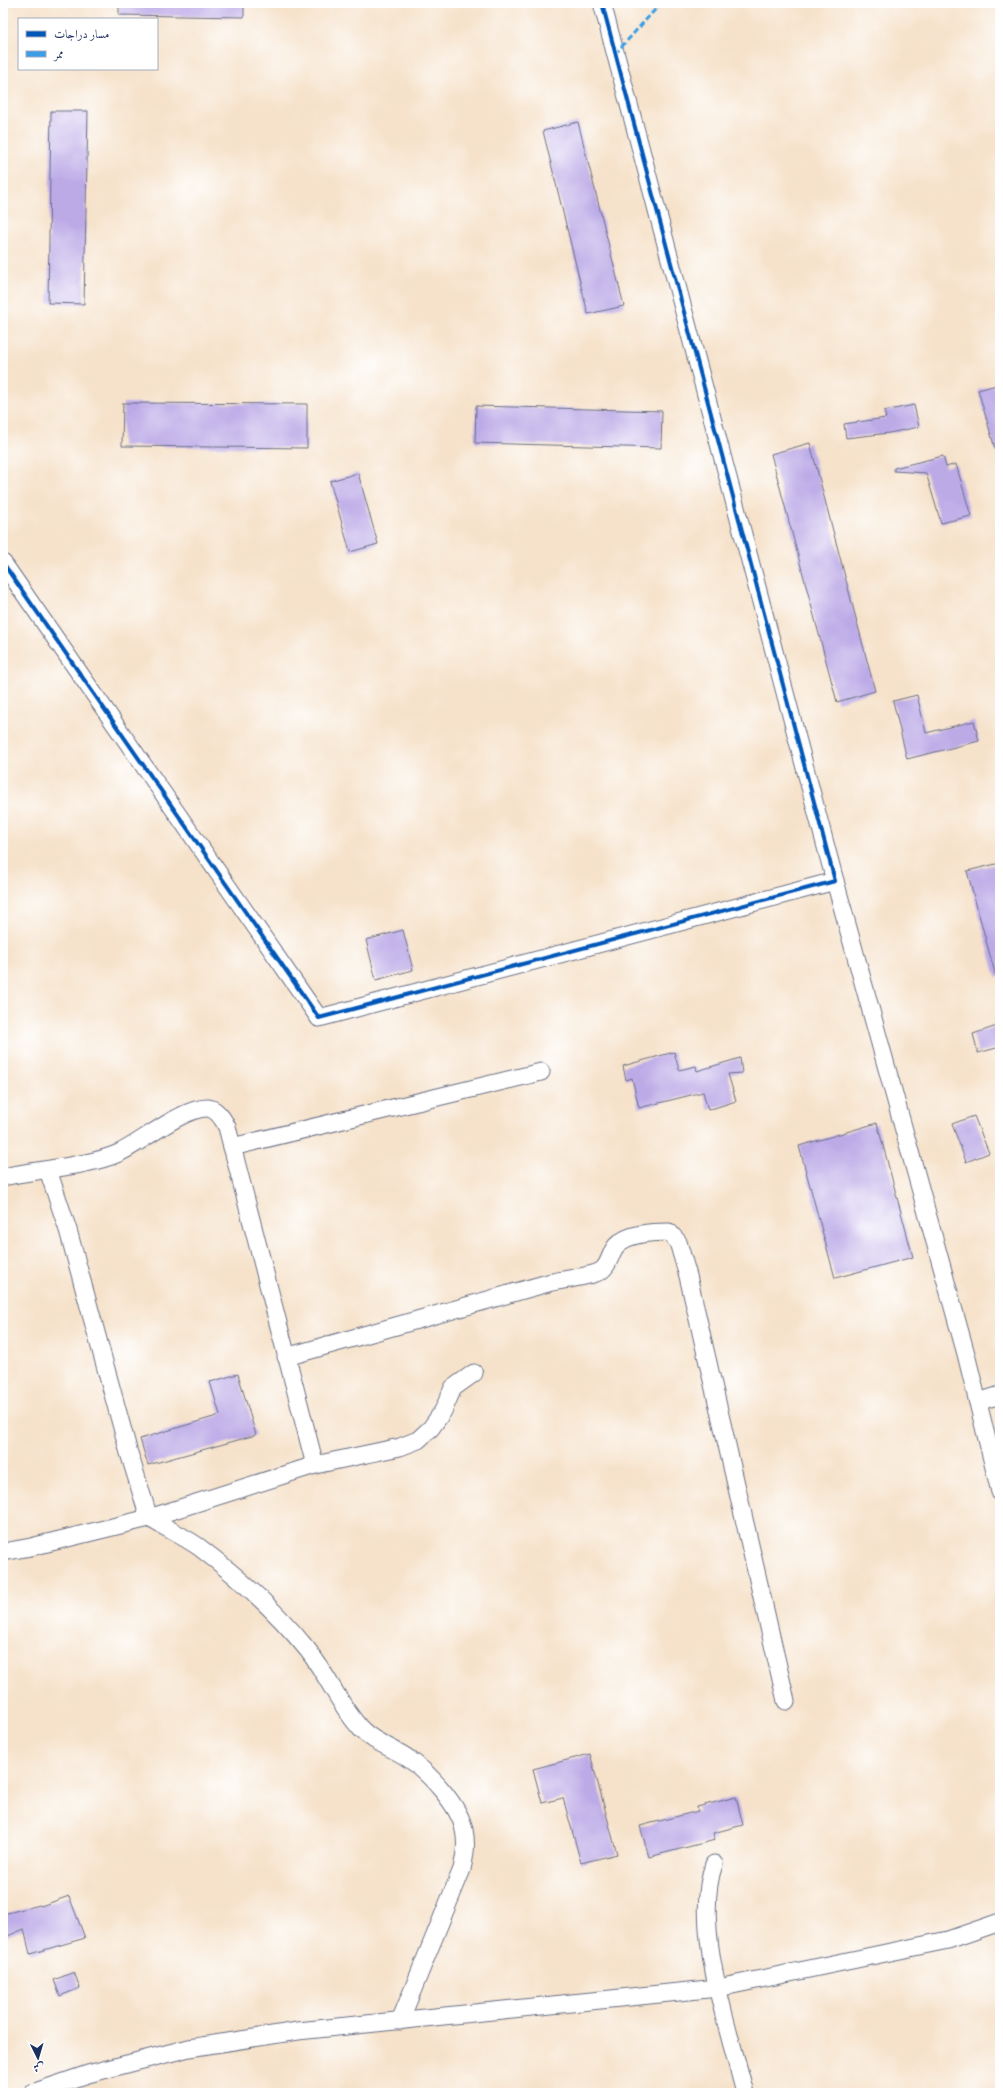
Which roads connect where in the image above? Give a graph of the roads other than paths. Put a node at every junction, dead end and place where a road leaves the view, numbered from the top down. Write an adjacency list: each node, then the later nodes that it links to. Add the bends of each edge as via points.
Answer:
1 (602, 3): 3 (street)
2 (3, 563): 3 (street, via 319,1018)
3 (835, 882): 11 (street)
4 (541, 1072): 5 (street)
5 (232, 1148): 6 (street, via 220,1115 210,1108 197,1109 118,1153); 8 (street)
6 (48, 1170): 7 (street); 14 (street, via 68,1230)
7 (3, 1177)
8 (286, 1357): 12 (street); 16 (street, via 548,1283 590,1275 602,1271 609,1263 616,1246 628,1238 669,1232 678,1242 688,1276)
9 (474, 1373): 12 (street, via 453,1388 431,1428 418,1440 400,1447)
10 (1000, 1395): 11 (street)
11 (978, 1402): 13 (street)
12 (315, 1465): 14 (street)
13 (1000, 1492)
14 (149, 1518): 15 (street); 20 (street, via 197,1546 241,1581 307,1649 332,1685 346,1712 362,1730 430,1776 455,1809 464,1828 466,1850 462,1868)
15 (3, 1552)
16 (786, 1701)
17 (714, 1864): 19 (street, via 708,1887 708,1913)
18 (1000, 1922): 19 (street, via 948,1940)
19 (718, 1988): 20 (street); 22 (street)
20 (400, 2021): 21 (street, via 298,2031 190,2048 88,2074)
21 (32, 2093)
22 (745, 2093)

